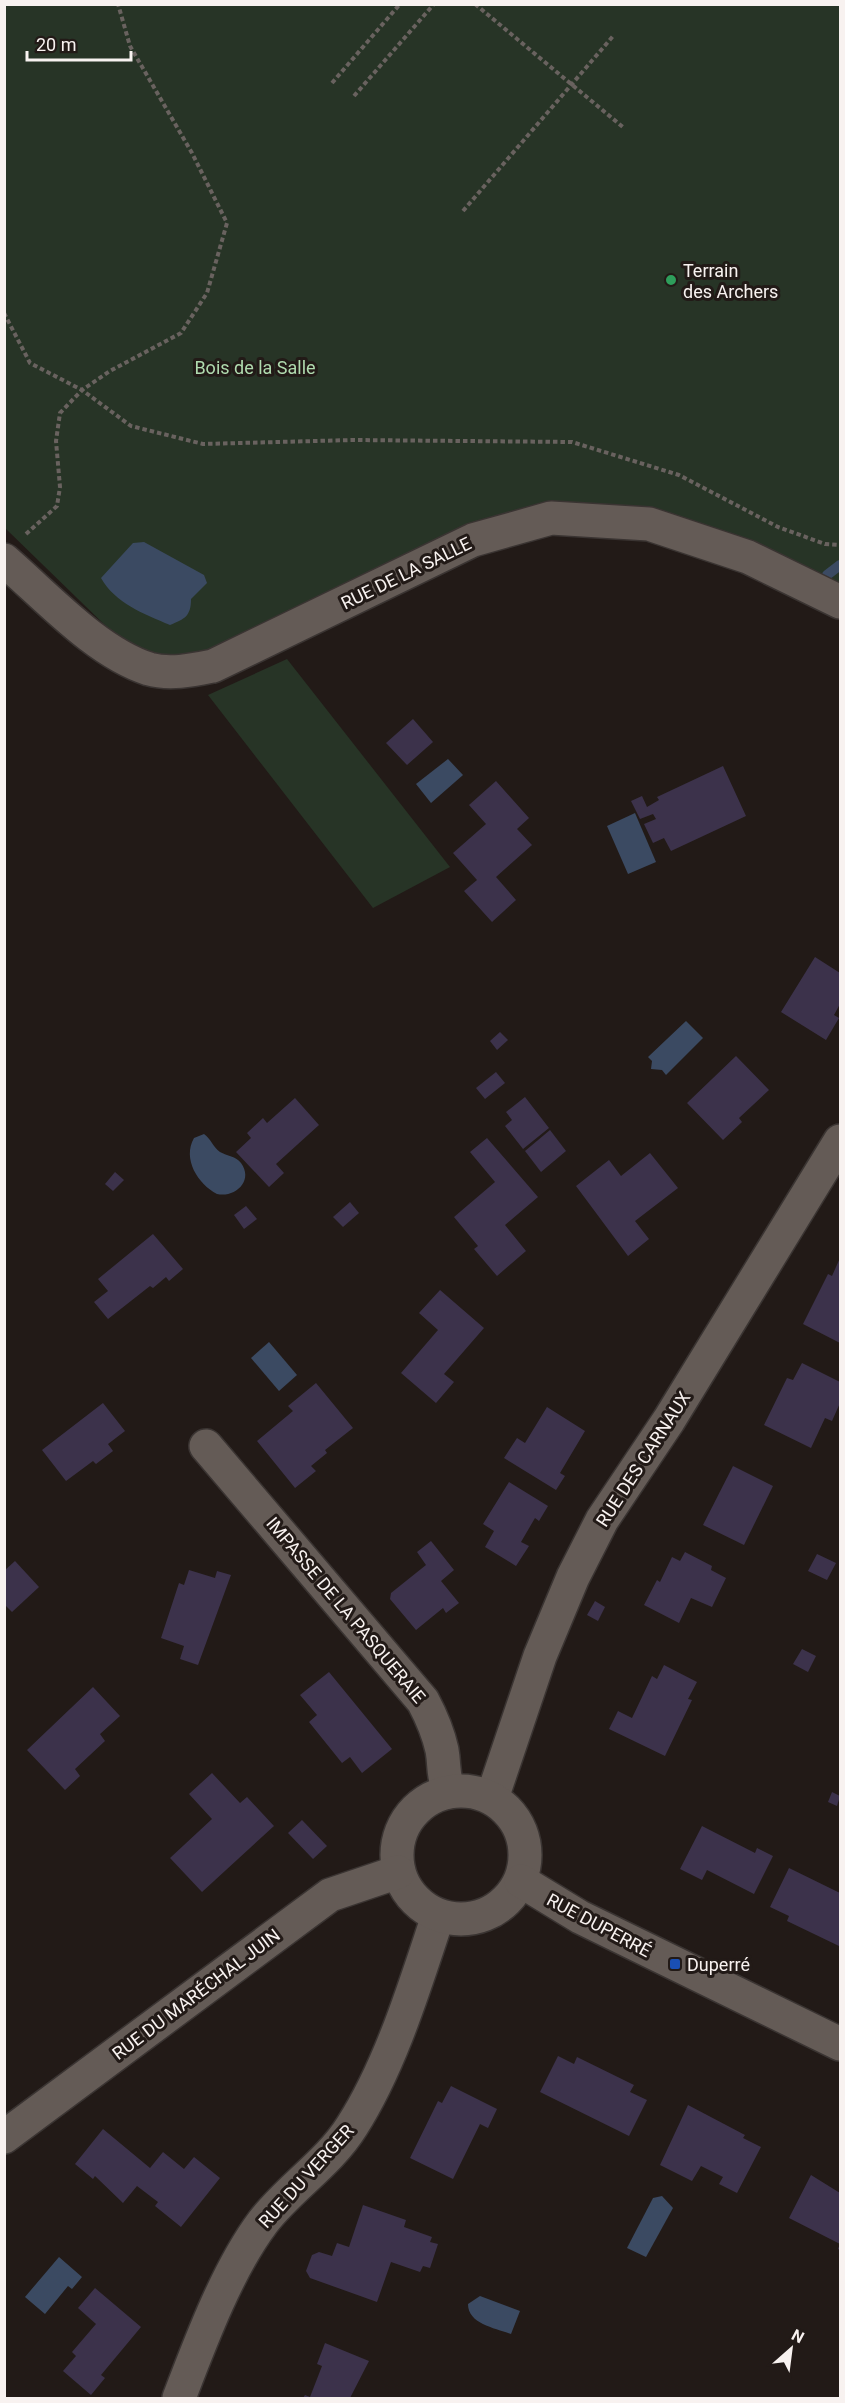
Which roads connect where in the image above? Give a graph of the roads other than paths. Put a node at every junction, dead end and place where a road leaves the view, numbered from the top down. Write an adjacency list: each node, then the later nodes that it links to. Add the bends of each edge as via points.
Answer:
1 (14, 548): 2 (street, RUE DE LA SALLE, via 97,640 150,669 182,672 213,666 473,540 551,518 649,524 748,557)
2 (840, 602)
3 (840, 1141): 6 (street, RUE DES CARNAUX, via 669,1420 602,1520 540,1656)
4 (206, 1446): 5 (street, IMPASSE DE LA PASQUERAIE, via 423,1701 442,1751 442,1774)
5 (449, 1792): 6 (street, via 473,1792); 7 (street, via 432,1797 404,1824 396,1855)
6 (492, 1798): 8 (street, via 506,1809 523,1837 525,1864)
7 (398, 1872): 9 (street, via 410,1896); 11 (street, RUE DU MARÉCHAL JUIN, via 330,1895)
8 (520, 1881): 9 (street, via 506,1901 479,1917); 10 (street, RUE DUPERRÉ, via 580,1917)
9 (438, 1916): 12 (street, RUE DU VERGER, via 368,2101 351,2129 263,2222 196,2352)
10 (840, 2044)
11 (4, 2137)
12 (179, 2398)

